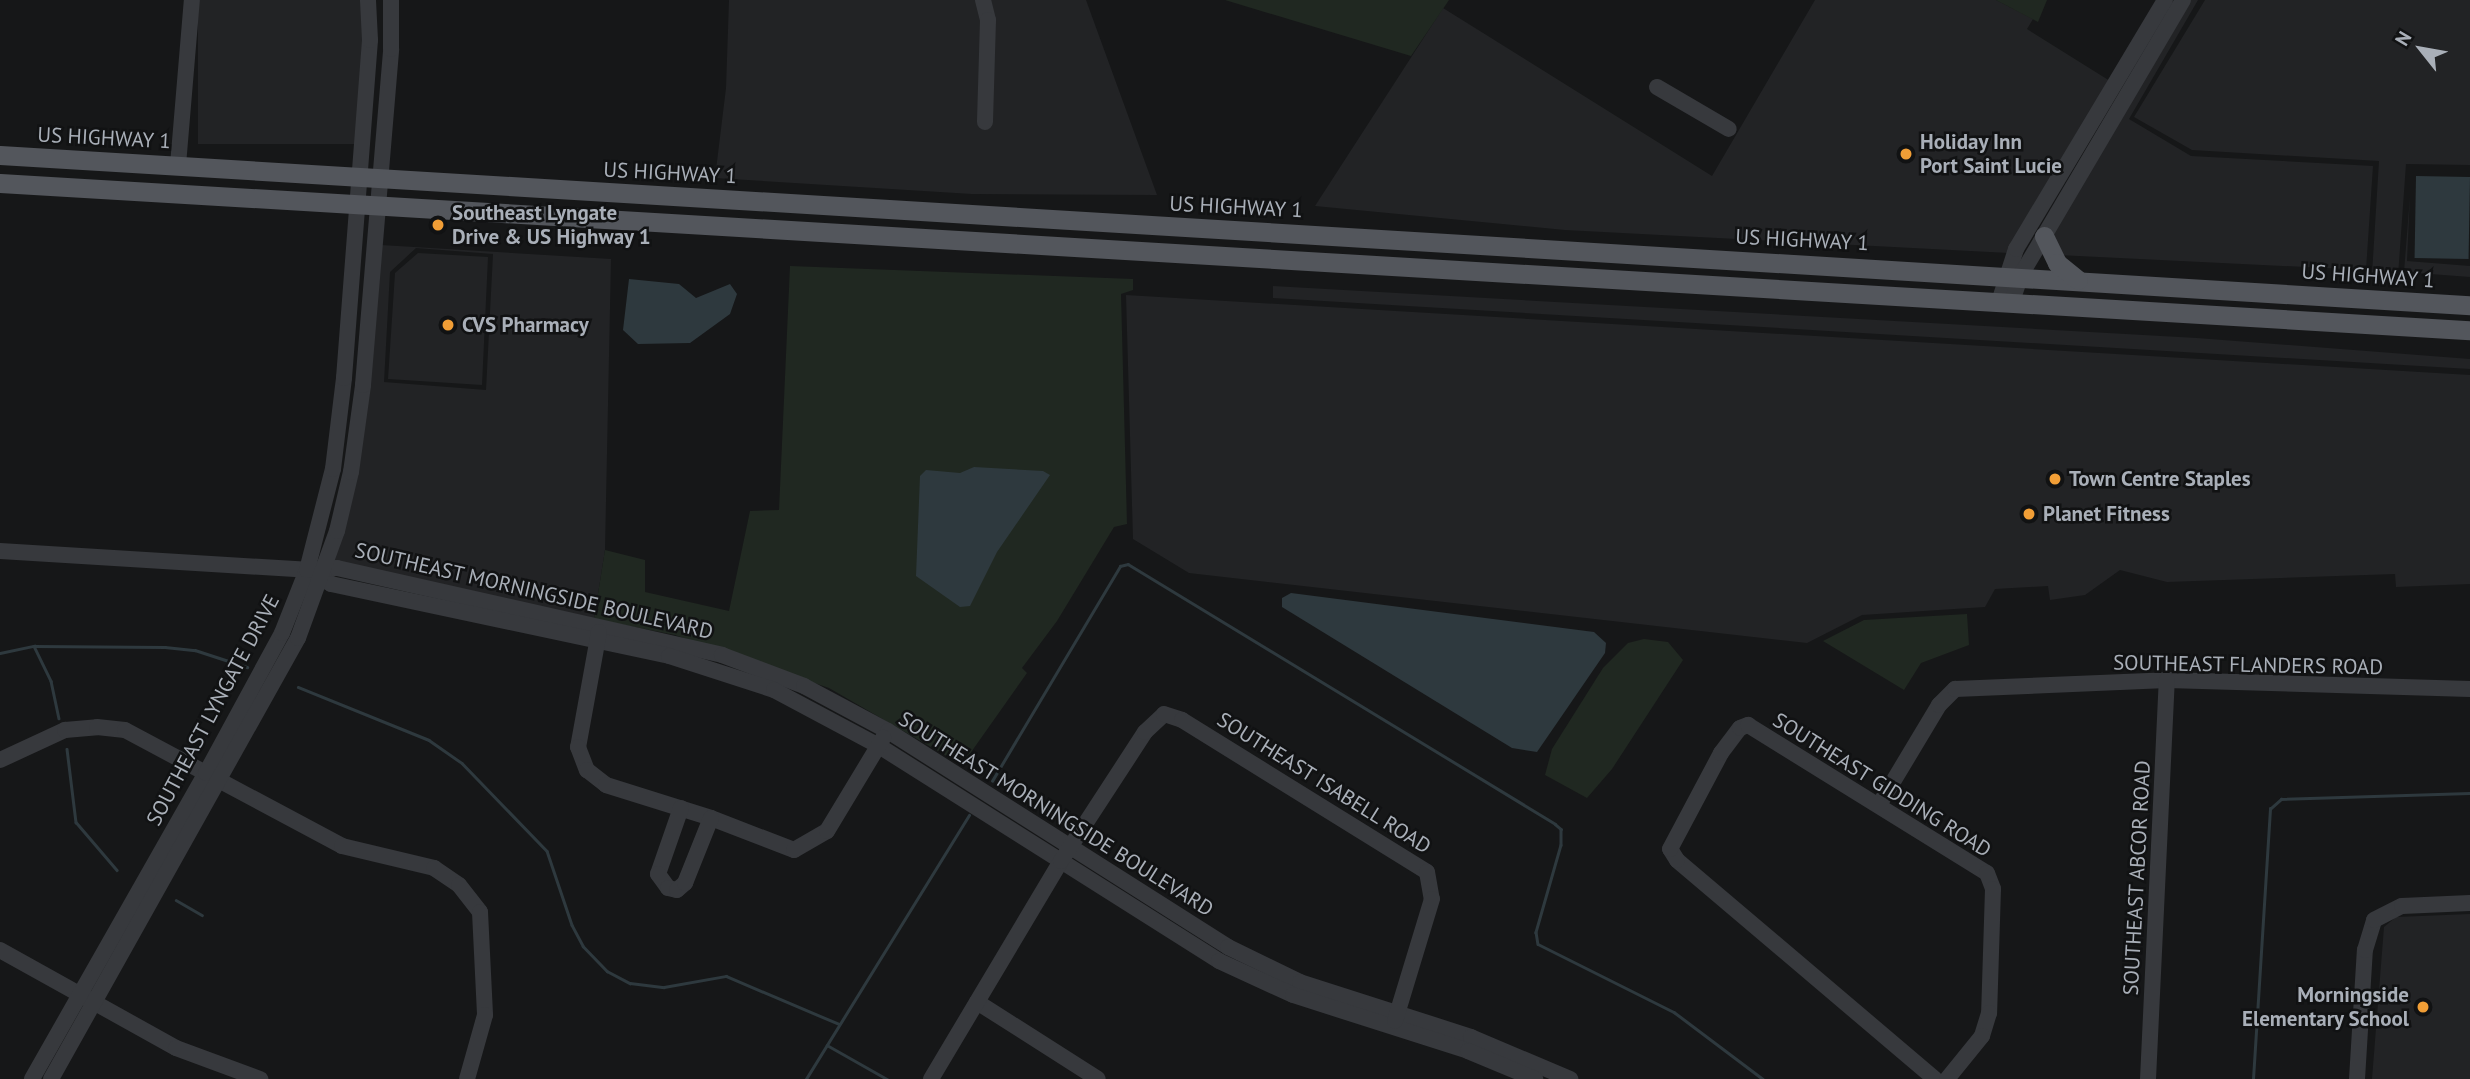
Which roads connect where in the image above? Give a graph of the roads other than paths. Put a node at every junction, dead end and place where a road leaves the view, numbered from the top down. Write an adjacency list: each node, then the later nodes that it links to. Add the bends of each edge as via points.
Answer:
1 (192, 0): 11 (street)
2 (368, 0): 12 (street, SOUTHEAST LYNGATE DRIVE, via 370,40)
3 (391, 0): 13 (street, SOUTHEAST LYNGATE DRIVE)
4 (983, 0): 8 (street, via 988,20)
5 (2165, 0): 26 (street, via 2017,249)
6 (2183, 0): 20 (street)
7 (1657, 87): 9 (street)
8 (985, 122)
9 (1729, 129)
10 (0, 155): 11 (main road, US HIGHWAY 1)
11 (178, 165): 12 (main road, US HIGHWAY 1)
12 (359, 177): 13 (main road, US HIGHWAY 1); 15 (street, SOUTHEAST LYNGATE DRIVE)
13 (381, 178): 16 (street, SOUTHEAST LYNGATE DRIVE); 17 (main road, US HIGHWAY 1)
14 (0, 183): 15 (main road)
15 (357, 206): 16 (main road); 32 (street, SOUTHEAST LYNGATE DRIVE, via 333,468)
16 (379, 207): 19 (main road); 33 (street, SOUTHEAST LYNGATE DRIVE, via 351,471)
17 (954, 212): 18 (main road, US HIGHWAY 1); 19 (main road, via 944,225)
18 (984, 214): 21 (main road, via 963,226); 22 (main road, US HIGHWAY 1)
19 (916, 236): 21 (main road)
20 (2044, 236): 26 (street); 27 (main road, via 2057,263)
21 (957, 239): 24 (main road)
22 (1547, 248): 23 (main road, US HIGHWAY 1); 24 (main road)
23 (1592, 251): 25 (main road, via 1569,262); 26 (main road, US HIGHWAY 1)
24 (1511, 272): 25 (main road)
25 (1558, 275): 28 (main road)
26 (2014, 275): 27 (main road, US HIGHWAY 1); 28 (street)
27 (2077, 281): 29 (main road, US HIGHWAY 1)
28 (2005, 303): 30 (main road)
29 (2470, 305)
30 (2470, 330)
31 (0, 551): 32 (street)
32 (307, 570): 33 (street, SOUTHEAST MORNINGSIDE BOULEVARD); 39 (street, SOUTHEAST LYNGATE DRIVE)
33 (323, 575): 34 (street, SOUTHEAST MORNINGSIDE BOULEVARD); 39 (street, SOUTHEAST LYNGATE DRIVE, via 298,638)
34 (599, 633): 37 (street, SOUTHEAST MORNINGSIDE BOULEVARD, via 674,641); 41 (street, via 579,726 578,747 587,770 606,785)
35 (2167, 680): 36 (street, SOUTHEAST FLANDERS ROAD); 40 (street, SOUTHEAST FLANDERS ROAD, via 1955,689 1939,705); 59 (street, SOUTHEAST ABCOR ROAD)
36 (2470, 689)
37 (883, 738): 42 (street, via 827,831 813,843 794,850); 43 (street, SOUTHEAST MORNINGSIDE BOULEVARD)
38 (0, 761): 39 (street, via 65,730 97,727 125,730)
39 (214, 777): 46 (street, SOUTHEAST LYNGATE DRIVE); 52 (street, via 342,846 422,864 459,886 480,912 485,1015)
40 (1879, 805): 57 (street, SOUTHEAST GIDDING ROAD, via 1748,726 1740,728 1721,753 1670,849 1677,860); 58 (street, SOUTHEAST GIDDING ROAD, via 1974,861 1987,873 1993,889 1989,1013 1982,1036)
41 (681, 808): 42 (street); 42 (street, via 659,874 668,888 677,890 685,883)
42 (711, 818)
43 (1065, 855): 47 (street); 48 (street, SOUTHEAST MORNINGSIDE BOULEVARD, via 1219,961 1293,995); 48 (street, SOUTHEAST ISABELL ROAD, via 1145,732 1164,714 1182,720 1427,872 1432,899)
44 (2470, 902): 60 (street, via 2402,905 2374,920 2365,950)
45 (0, 950): 46 (street)
46 (87, 1000): 49 (street, SOUTHEAST LYNGATE DRIVE); 50 (street, SOUTHEAST LYNGATE DRIVE); 51 (street, via 177,1048)
47 (977, 1002): 53 (street); 54 (street)
48 (1395, 1021): 55 (street, SOUTHEAST MORNINGSIDE BOULEVARD); 56 (street, SOUTHEAST MORNINGSIDE BOULEVARD, via 1518,1054)
49 (32, 1079)
50 (51, 1079)
51 (260, 1079)
52 (467, 1079)
53 (931, 1079)
54 (1098, 1079)
55 (1535, 1079)
56 (1570, 1079)
57 (1935, 1079)
58 (1947, 1079)
59 (2148, 1079)
60 (2357, 1079)

